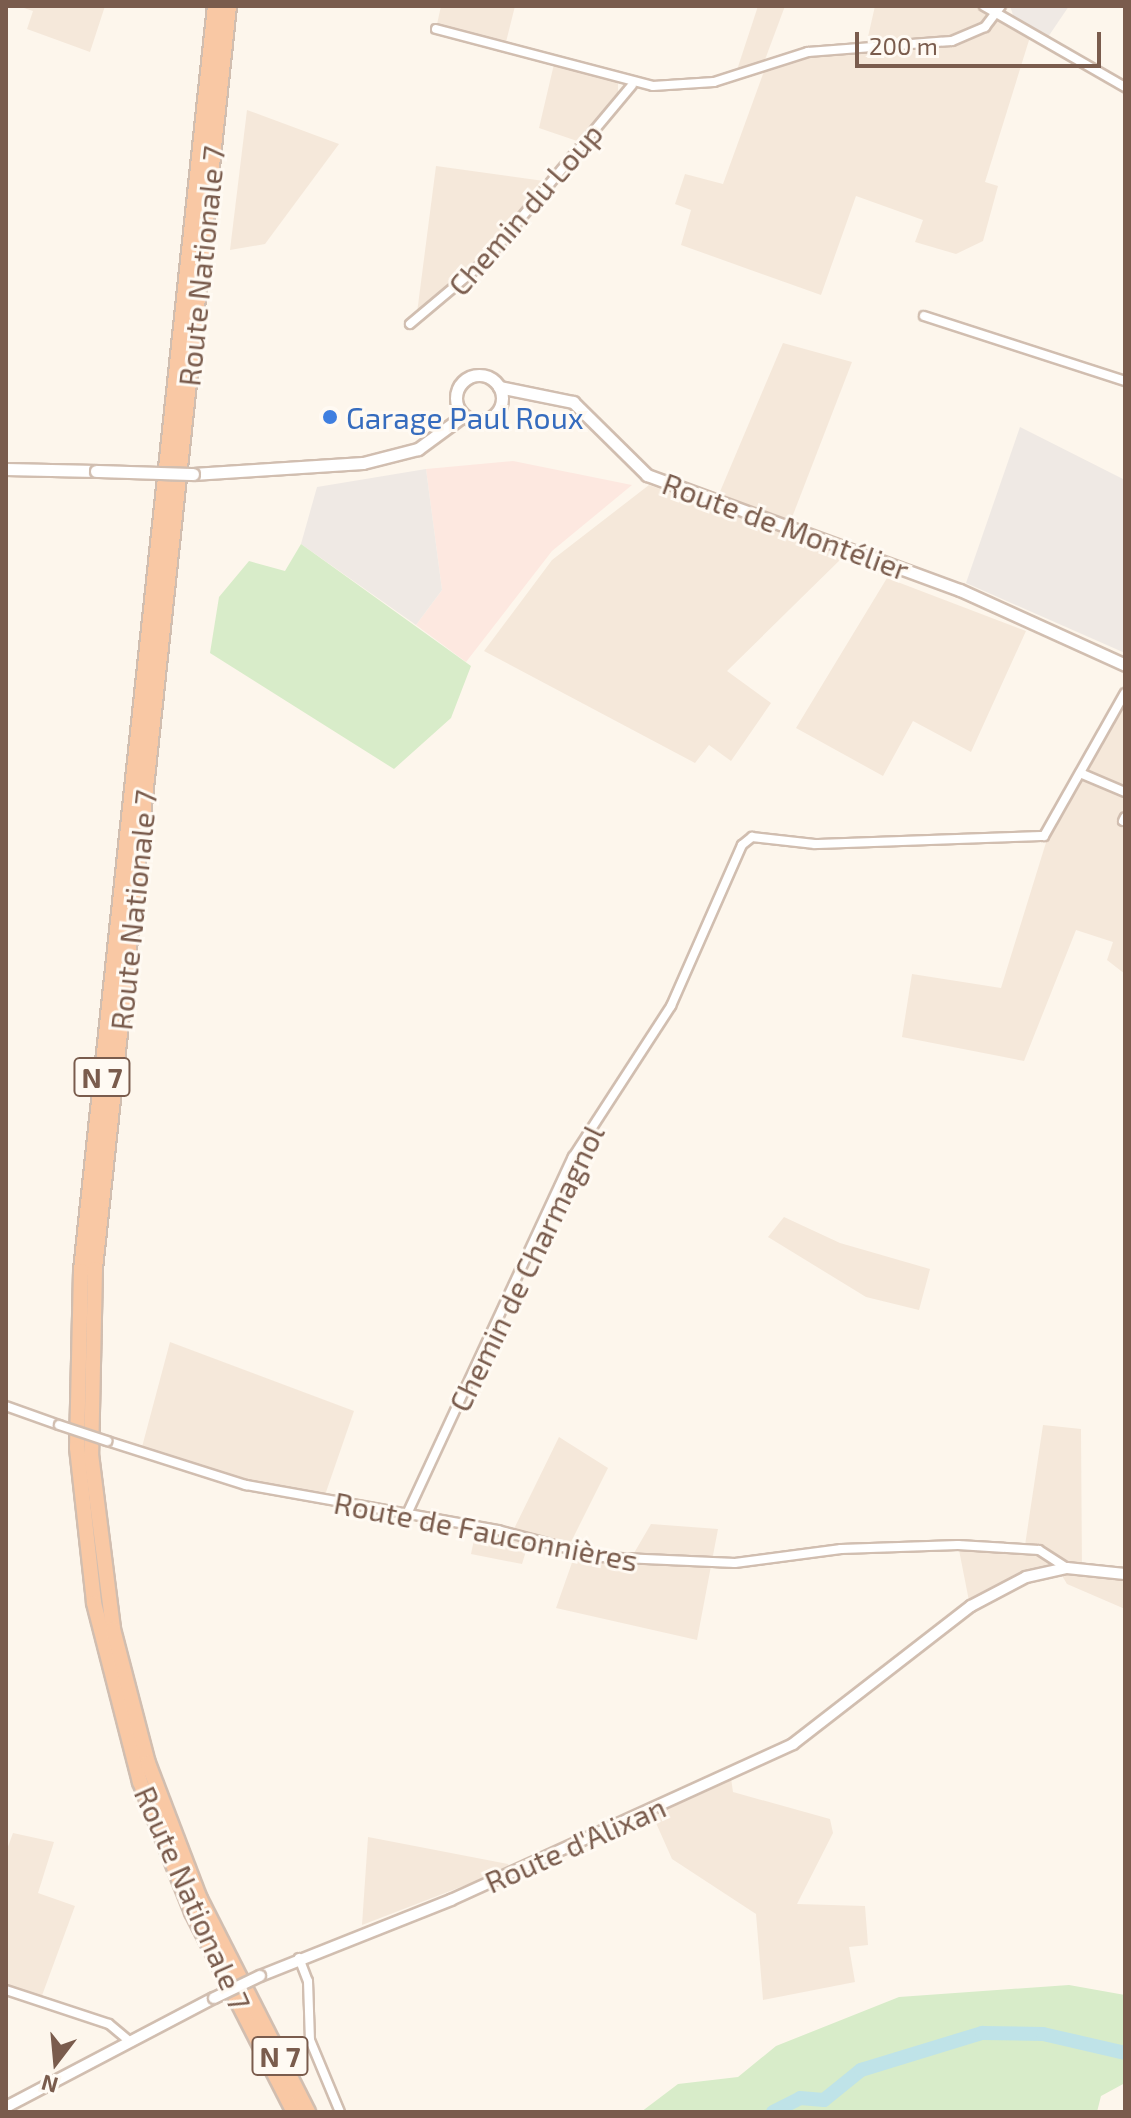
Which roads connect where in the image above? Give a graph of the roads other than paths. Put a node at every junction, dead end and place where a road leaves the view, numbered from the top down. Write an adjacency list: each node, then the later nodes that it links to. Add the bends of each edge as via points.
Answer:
1 (215, 6): 28 (highway, Route Nationale 7 / N 7, via 81,1271 77,1448 94,1603 140,1782 192,1912)
2 (229, 6): 29 (highway, Route Nationale 7 / N 7, via 95,1269 91,1454 110,1614 148,1763 200,1899)
3 (984, 6): 4 (street)
4 (998, 10): 6 (street, via 952,41 808,52 714,82); 7 (street)
5 (436, 29): 6 (street)
6 (632, 85): 9 (street, Chemin du Loup, via 485,261)
7 (1125, 87)
8 (924, 316): 10 (street)
9 (410, 324)
10 (1125, 381)
11 (499, 387): 12 (main road, via 501,406 492,418); 12 (main road, via 485,376 463,381 456,395); 14 (main road, Route de Montélier, via 573,402 647,475 960,590)
12 (463, 416): 13 (main road, bridge, via 418,449 363,463 193,474)
13 (6, 469)
14 (1091, 650): 15 (main road, Route de Montélier); 16 (main road, Route de Montélier)
15 (1125, 658)
16 (1125, 665)
17 (1125, 693): 18 (street, Chemin de Charmagnol)
18 (1080, 773): 19 (street); 21 (street, Chemin de Charmagnol, via 1044,836 815,844 752,837 742,845 671,1006 573,1157)
19 (1125, 792)
20 (6, 1406): 21 (street, Route de Fauconnières, bridge, via 246,1485)
21 (407, 1514): 22 (street, Route de Fauconnières, via 655,1564 958,1545 1039,1550)
22 (1067, 1568): 23 (street, Route d'Alixan); 24 (street, Route d'Alixan, via 1026,1577 971,1606 793,1744 451,1900)
23 (1125, 1574)
24 (299, 1958): 26 (street, Route d'Alixan, bridge); 30 (street, via 308,1981 310,2040)
25 (6, 1990): 26 (street, via 109,2024)
26 (127, 2039): 27 (street, Route d'Alixan)
27 (6, 2107)
28 (294, 2112)
29 (308, 2112)
30 (340, 2112)

